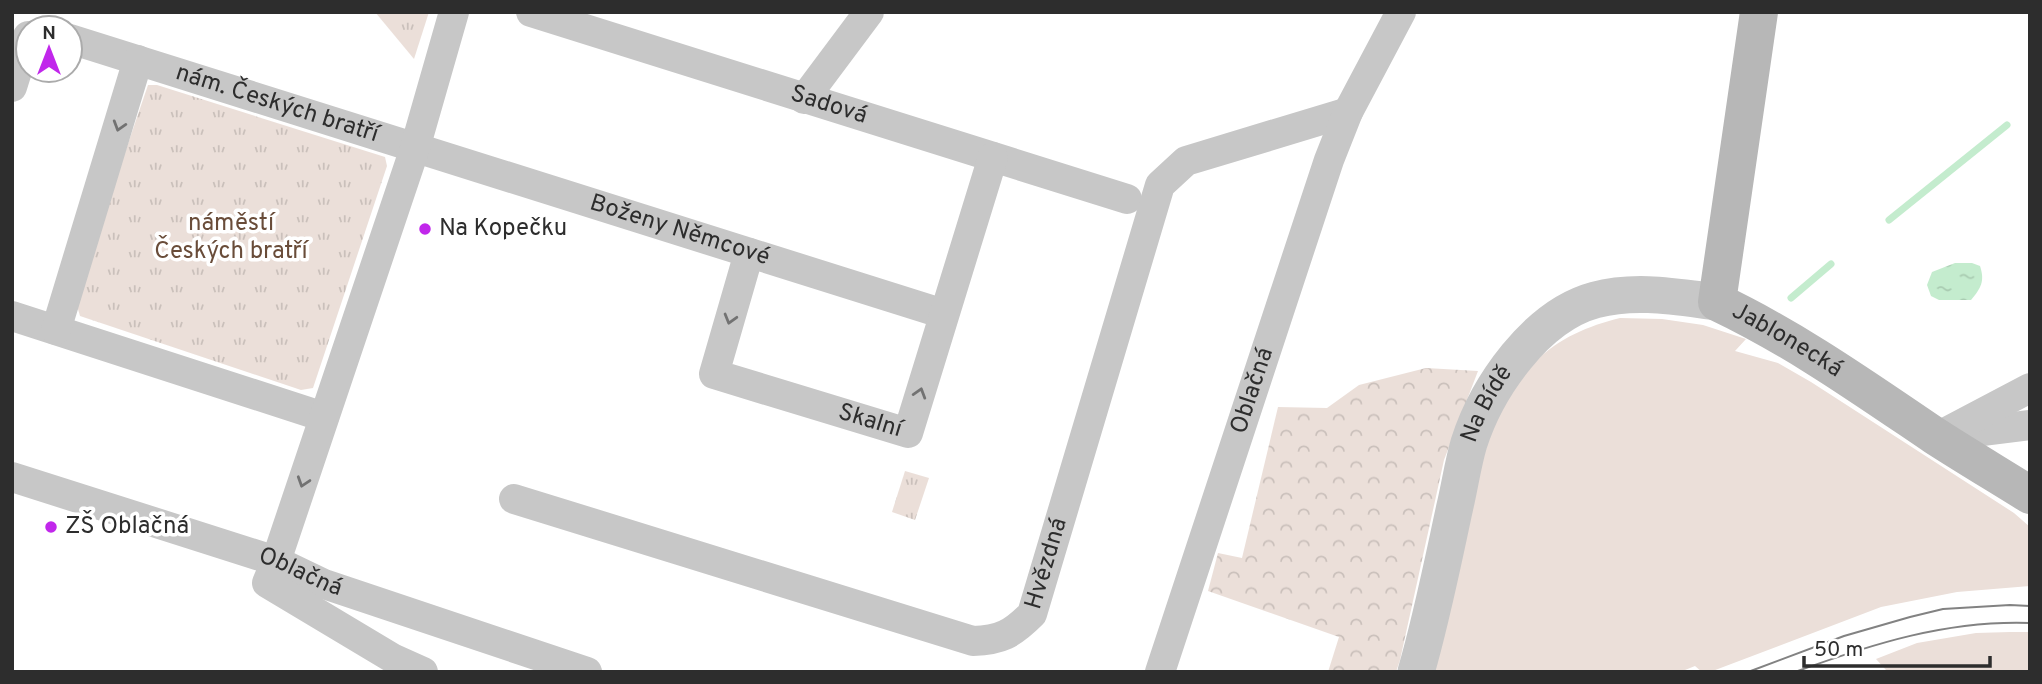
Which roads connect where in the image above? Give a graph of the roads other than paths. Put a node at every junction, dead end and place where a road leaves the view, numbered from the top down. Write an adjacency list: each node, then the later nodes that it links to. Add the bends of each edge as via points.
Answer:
1 (454, 12): 10 (street)
2 (531, 12): 8 (street, Sadová)
3 (869, 12): 8 (street)
4 (1401, 12): 9 (street, Oblačná)
5 (1759, 12): 14 (main road, Jablonecká)
6 (84, 43): 7 (street)
7 (138, 60): 10 (street, nám. Českých bratří); 17 (street, one-way to 17)
8 (804, 99): 11 (street, Sadová)
9 (1348, 112): 24 (street, Hvězdná, via 1186,161 1160,185 1031,614 1011,633 972,641); 28 (street, Oblačná)
10 (415, 148): 13 (street, Boženy Němcové); 19 (street)
11 (993, 157): 12 (street, Sadová); 15 (street, Skalní)
12 (1127, 199)
13 (749, 253): 15 (street, Boženy Němcové); 15 (street, Skalní, one-way to 15, via 714,374 908,433)
14 (1717, 302): 21 (main road, Jablonecká, via 1832,366); 29 (street, Na Bídě, via 1637,294 1595,300 1568,311 1538,333 1506,371 1488,398 1469,443)
15 (944, 314)
16 (12, 316): 17 (street)
17 (56, 330): 19 (street)
18 (2030, 388): 21 (street)
19 (324, 417): 25 (street, one-way to 25)
20 (2030, 425): 21 (street)
21 (1937, 437): 23 (main road, Jablonecká)
22 (12, 477): 25 (street, Oblačná)
23 (2030, 495)
24 (514, 499)
25 (276, 561): 26 (street, via 267,583); 27 (street, Oblačná, via 324,584)
26 (423, 672)
27 (587, 672)
28 (1160, 672)
29 (1416, 672)

